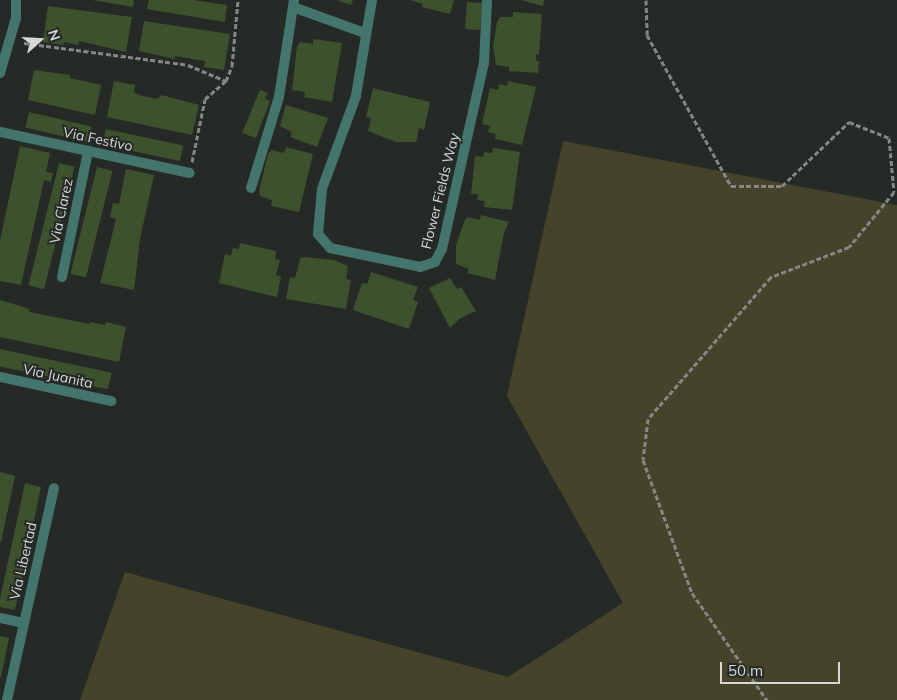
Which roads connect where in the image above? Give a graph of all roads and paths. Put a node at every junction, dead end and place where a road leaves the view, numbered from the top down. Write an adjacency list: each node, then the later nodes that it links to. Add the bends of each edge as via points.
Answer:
1 (16, 0): 9 (street, via 16,18)
2 (238, 0): 10 (path, via 232,66)
3 (372, 0): 7 (street, Flower Fields Way)
4 (487, 0): 7 (street, Flower Fields Way, via 484,63 442,249 434,262 420,267 330,248 318,234 322,189 356,96)
5 (646, 0): 22 (path, via 647,35 731,186 782,186 849,122 889,138 894,192 849,247 771,277 648,419 643,460 692,593)
6 (293, 3): 7 (street); 14 (street, via 279,97)
7 (365, 34)
8 (24, 43): 10 (path, via 188,65)
9 (0, 73)
10 (226, 81): 13 (path, via 205,99)
11 (0, 132): 12 (street, Via Festivo)
12 (88, 151): 13 (street, Via Festivo); 15 (street, Via Clarez)
13 (190, 173)
14 (251, 188)
15 (62, 278)
16 (0, 377): 17 (street, Via Juanita)
17 (111, 401)
18 (54, 488): 20 (street, Via Libertad)
19 (0, 618): 20 (street)
20 (23, 623): 21 (street, Via Libertad)
21 (7, 700)
22 (767, 700)

